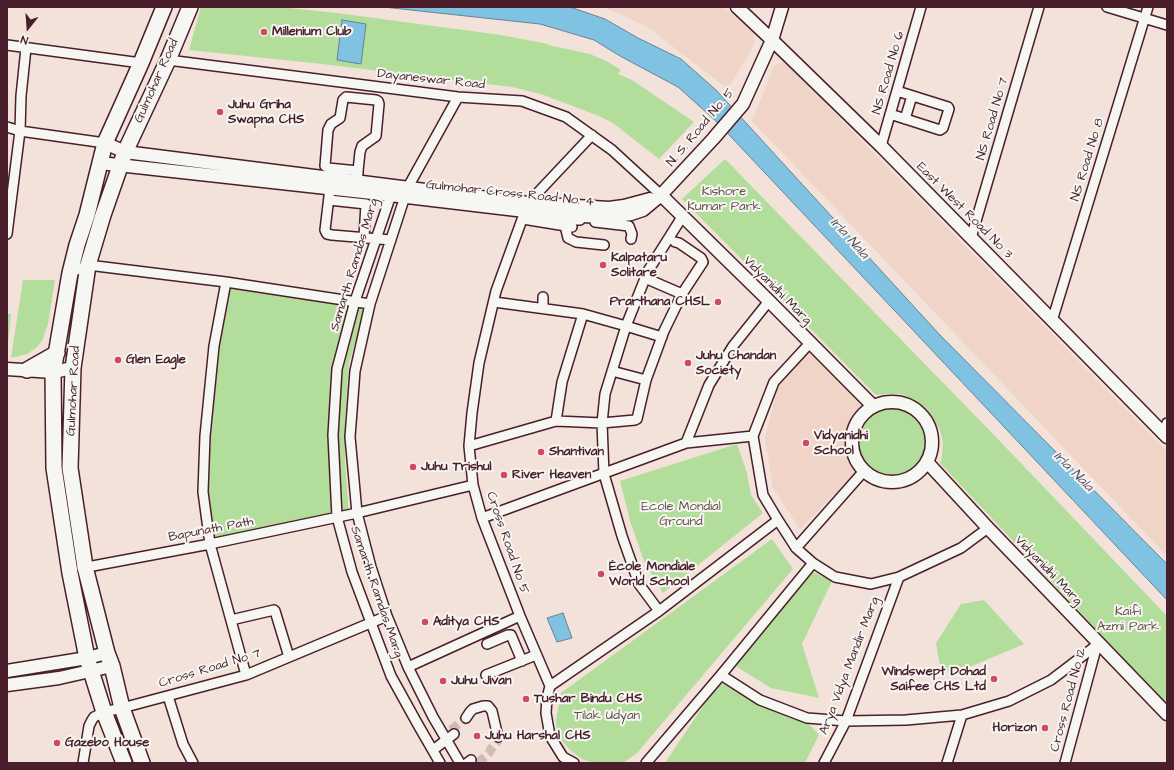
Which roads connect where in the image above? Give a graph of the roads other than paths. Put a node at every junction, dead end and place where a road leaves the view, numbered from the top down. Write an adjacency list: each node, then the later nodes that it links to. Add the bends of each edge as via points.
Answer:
1 (164, 7): 15 (main road, Gulmohar Road)
2 (190, 7): 14 (main road, Gulmohar Road)
3 (737, 7): 11 (street, East West Road No 3)
4 (782, 7): 11 (street, N. S. Road No. 5)
5 (921, 7): 16 (street, NS Road No 6)
6 (1039, 7): 40 (street, NS Road No 7)
7 (1107, 7): 9 (street)
8 (1148, 7): 9 (street, NS Road No 8)
9 (1144, 18): 10 (street); 57 (street, NS Road No 8)
10 (1167, 25)
11 (772, 40): 25 (street, East West Road No 3); 32 (street, N. S. Road No. 5, via 743,104)
12 (7, 45): 13 (street)
13 (26, 48): 15 (street); 22 (street)
14 (168, 60): 18 (street, Dayaneswar Road); 26 (main road, Gulmohar Road)
15 (141, 63): 24 (main road, Gulmohar Road)
16 (897, 91): 17 (street); 19 (street, NS Road No 6)
17 (912, 96): 20 (street); 20 (street, via 949,109 942,129)
18 (458, 97): 23 (street, Dayaneswar Road, via 522,101 566,117); 30 (street, Samarth Ramdas Marg)
19 (890, 114): 20 (street); 25 (street, NS Road No 6)
20 (905, 119)
21 (7, 127): 22 (street)
22 (20, 131): 24 (street); 37 (street)
23 (592, 135): 32 (street, Dayaneswar Road); 33 (street)
24 (105, 143): 26 (street, Gulmohar Cross Road No. 4); 27 (main road, Gulmohar Road)
25 (881, 146): 40 (street, East West Road No 3)
26 (123, 159): 27 (street, Gulmohar Cross Road No. 4); 28 (street, Gulmohar Cross Road No. 4); 31 (street, Gulmohar Cross Road No. 4); 45 (main road, Gulmohar Road)
27 (100, 163): 46 (main road, Gulmohar Road)
28 (358, 176): 28 (street, via 360,149 376,136 379,104 374,100 346,97 343,100 340,118 329,128 325,165); 29 (street, Gulmohar Cross Road No. 4)
29 (392, 190): 30 (street, Gulmohar Cross Road No. 4); 31 (street, Gulmohar Cross Road No. 4); 39 (street, Samarth Ramdas Marg)
30 (407, 192): 33 (street, Gulmohar Cross Road No. 4); 42 (street, Samarth Ramdas Marg)
31 (329, 194): 38 (street, via 366,204); 38 (street, via 326,232 332,235)
32 (661, 195): 33 (street, Gulmohar Cross Road No. 4, via 632,205 609,208); 34 (street, Vidyanidhi Marg); 35 (street, Gulmohar Cross Road No. 4)
33 (525, 211): 35 (street, Gulmohar Cross Road No. 4); 36 (street); 53 (street, Cross Road No 5)
34 (682, 217): 48 (street); 51 (street, Vidyanidhi Marg)
35 (628, 220): 36 (street, via 571,220); 41 (street, via 632,230)
36 (570, 227): 44 (street, via 568,238 576,242)
37 (7, 234)
38 (364, 237): 39 (street)
39 (376, 238): 42 (street); 52 (street, Samarth Ramdas Marg)
40 (971, 238): 57 (street, East West Road No 3)
41 (631, 239)
42 (391, 240): 54 (street, Samarth Ramdas Marg)
43 (674, 242): 49 (street, via 703,260)
44 (604, 245)
45 (88, 265): 46 (street); 47 (street); 62 (main road, Gulmohar Road)
46 (70, 273): 61 (main road, Gulmohar Road)
47 (226, 282): 52 (street); 84 (street, via 214,346 205,436 203,492)
48 (641, 283): 49 (street); 58 (street)
49 (681, 295): 59 (street)
50 (543, 297): 55 (street)
51 (769, 301): 60 (street, Vidyanidhi Marg); 73 (street, via 733,346 709,385)
52 (355, 302): 54 (street); 80 (street, Samarth Ramdas Marg, via 337,369 333,435)
53 (494, 302): 55 (street); 74 (street, Cross Road No 5, via 479,363)
54 (370, 304): 79 (street, Samarth Ramdas Marg, via 355,371 350,437)
55 (543, 308): 56 (street)
56 (584, 314): 58 (street); 69 (street, via 562,382)
57 (1052, 321): 71 (street, East West Road No 3)
58 (626, 326): 59 (street); 65 (street)
59 (662, 337): 67 (street)
60 (810, 343): 68 (street, Vidyanidhi Marg); 72 (street, via 774,382)
61 (57, 353): 64 (main road); 66 (main road, Gulmohar Road)
62 (73, 368): 66 (street); 87 (main road, Gulmohar Road, via 70,468)
63 (7, 369): 64 (street)
64 (27, 370): 66 (street)
65 (612, 371): 67 (street); 70 (street, via 605,394)
66 (53, 372): 88 (main road, Gulmohar Road, via 54,468)
67 (646, 380): 70 (street, via 636,420)
68 (873, 406): 75 (street, via 885,402 898,402 911,406 921,414 928,424 932,437 932,450); 76 (street, via 862,414 855,424 852,436 852,449 856,461)
69 (556, 421): 70 (street); 74 (street)
70 (602, 423): 77 (street)
71 (1166, 431)
72 (753, 436): 73 (street); 82 (street, via 763,495)
73 (686, 444): 77 (street)
74 (469, 446): 78 (street, Cross Road No 5)
75 (927, 462): 76 (street, via 918,473 905,480 890,482 876,479); 83 (street, Vidyanidhi Marg)
76 (864, 471): 85 (street)
77 (604, 474): 81 (street); 90 (street, via 639,584)
78 (473, 485): 79 (street, Bapunath Path); 81 (street, Cross Road No 5)
79 (356, 513): 80 (street, Bapunath Path); 91 (street, Samarth Ramdas Marg)
80 (337, 517): 84 (street, Bapunath Path); 94 (street, Samarth Ramdas Marg, via 352,572)
81 (482, 518): 92 (street, Cross Road No 5)
82 (778, 520): 85 (street); 90 (street)
83 (988, 528): 89 (street, via 961,548); 96 (street, Vidyanidhi Marg)
84 (210, 544): 87 (street, Bapunath Path); 93 (street)
85 (796, 548): 86 (street)
86 (813, 563): 89 (street, via 835,577 871,584); 106 (street)
87 (85, 567): 88 (street, Bapunath Path); 99 (main road, Gulmohar Road)
88 (70, 573): 101 (main road, Gulmohar Road)
89 (899, 577): 115 (street, Arya Vidya Mandir Marg)
90 (659, 611): 108 (street)
91 (387, 616): 94 (street, Cross Road No 7); 102 (street, Samarth Ramdas Marg)
92 (520, 616): 97 (street, Cross Road No 5); 102 (street)
93 (231, 620): 98 (street, via 274,610); 104 (street)
94 (371, 623): 98 (street, Cross Road No 7); 118 (street, Samarth Ramdas Marg, via 391,676)
95 (486, 643): 100 (street, via 511,635)
96 (1098, 645): 112 (street, Vidyanidhi Marg); 113 (street, via 1051,680 1009,701); 130 (street, Cross Road No 12)
97 (536, 656): 100 (street); 108 (street, Cross Road No 5)
98 (289, 657): 104 (street, Cross Road No 7)
99 (109, 660): 101 (street); 110 (main road, Gulmohar Road)
100 (522, 661): 105 (street)
101 (90, 665): 103 (street); 107 (street, via 59,678); 111 (main road, Gulmohar Road)
102 (408, 667): 116 (street, Samarth Ramdas Marg)
103 (7, 671)
104 (246, 675): 109 (street, Cross Road No 7)
105 (486, 675)
106 (721, 675): 115 (street, via 760,700 807,718); 127 (street)
107 (7, 685)
108 (550, 686): 119 (street, via 546,712 550,736)
109 (168, 696): 110 (street, Cross Road No 7); 124 (street, via 183,744)
110 (122, 708): 111 (street, Cross Road No 7); 123 (main road, Gulmohar Road)
111 (104, 712): 121 (street, via 94,717 89,726); 122 (main road, Gulmohar Road)
112 (1167, 714)
113 (962, 715): 115 (street, via 906,720); 129 (street)
114 (467, 719): 117 (street, via 473,710 488,706 492,711)
115 (846, 721): 128 (street, Arya Vidya Mandir Marg)
116 (449, 735): 118 (street); 120 (street, Samarth Ramdas Marg)
117 (498, 737)
118 (433, 750): 125 (street, Samarth Ramdas Marg)
119 (559, 760): 126 (street)
120 (466, 761)
121 (84, 763)
122 (124, 763)
123 (142, 763)
124 (193, 763)
125 (440, 763)
126 (574, 763)
127 (646, 763)
128 (824, 763)
129 (947, 763)
130 (1065, 763)

